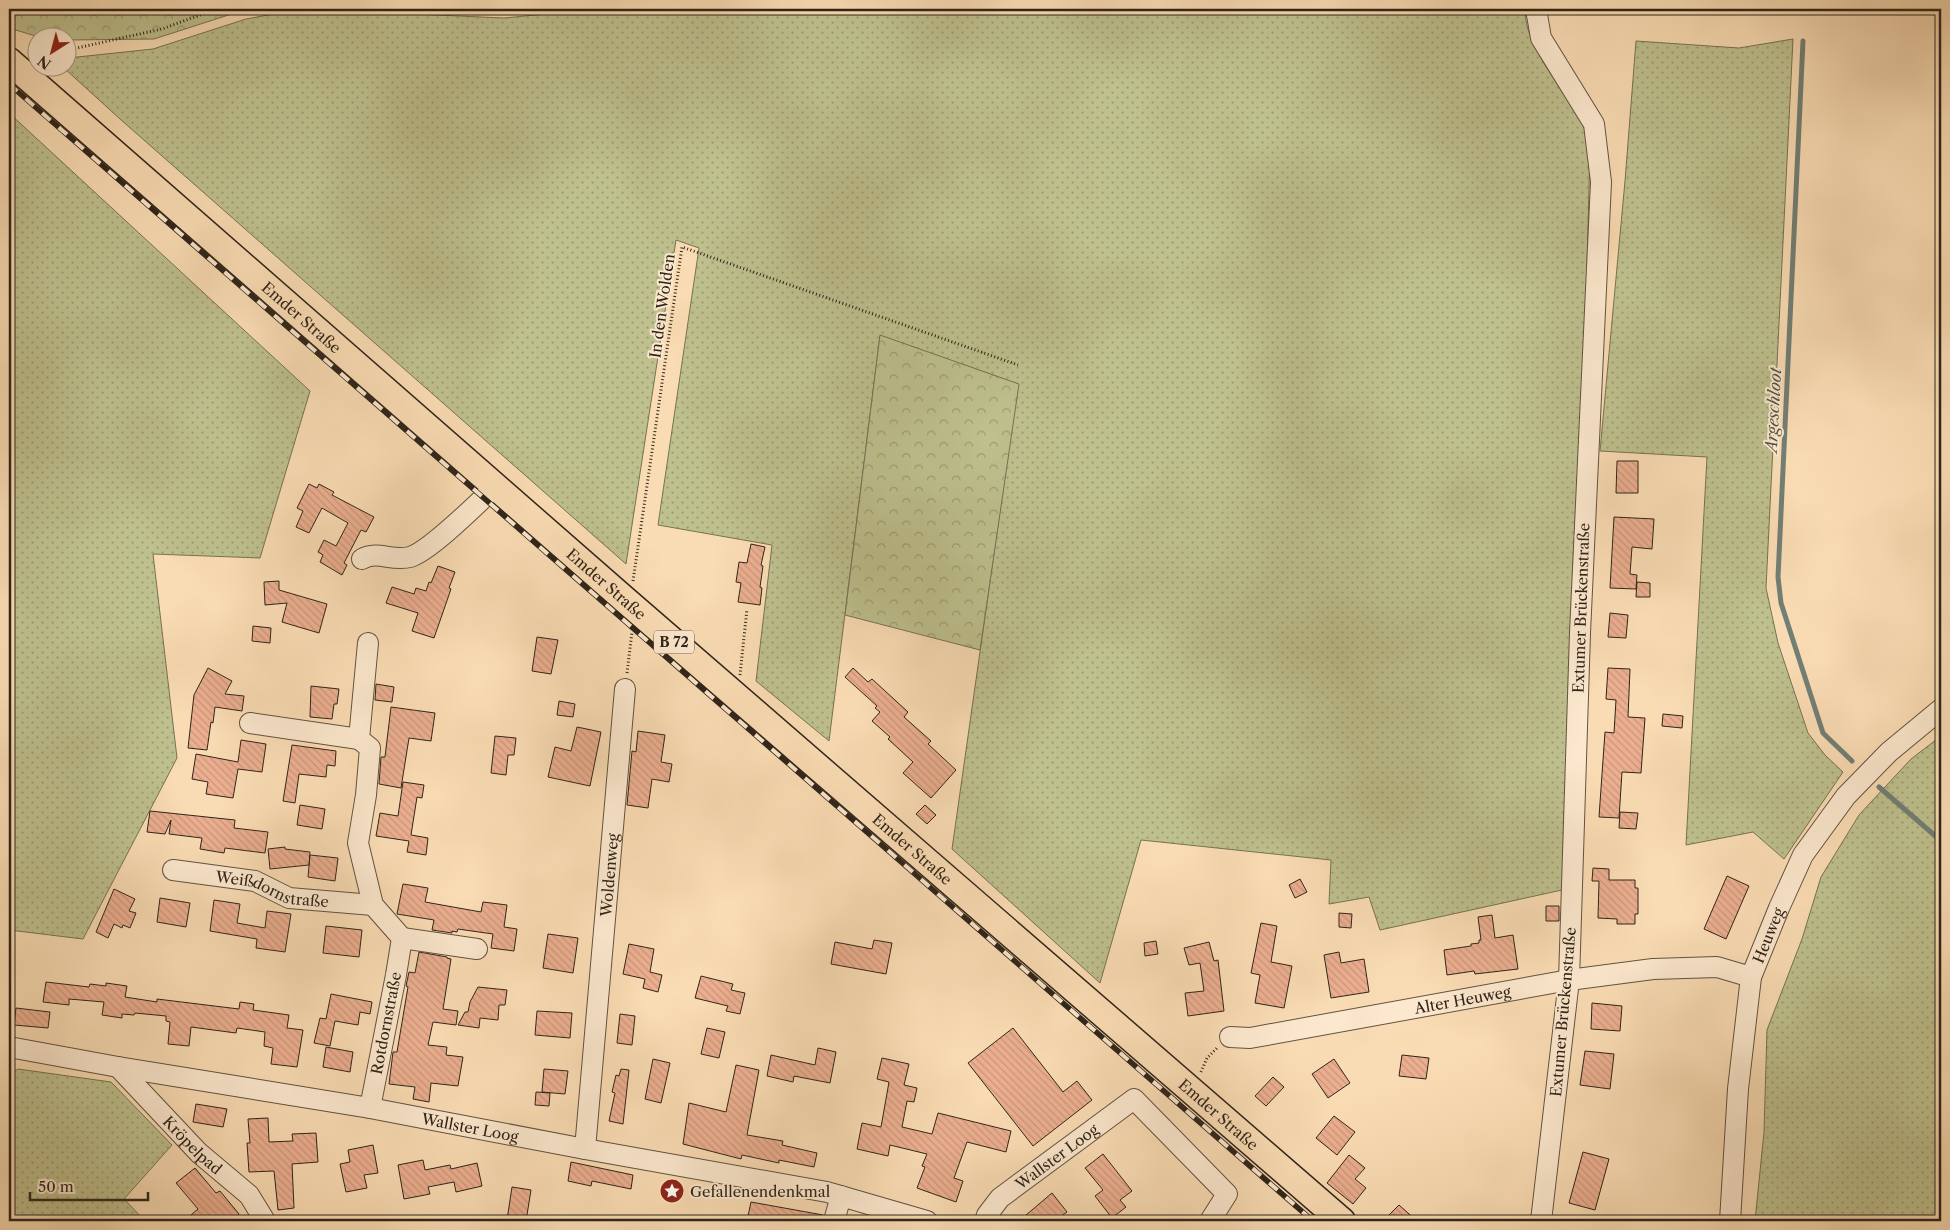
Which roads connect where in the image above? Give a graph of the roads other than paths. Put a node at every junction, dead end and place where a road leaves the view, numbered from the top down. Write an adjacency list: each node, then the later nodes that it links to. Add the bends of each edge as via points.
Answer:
1 (1536, 9): 15 (street, Extumer Brückenstraße, via 1541,38 1594,124 1601,182 1580,633)
2 (9, 61): 3 (main road, Emder Straße / B 72)
3 (496, 486): 4 (street, via 425,550 410,557 370,554); 27 (main road, Emder Straße / B 72)
4 (362, 559)
5 (368, 643): 9 (street)
6 (625, 689): 20 (street, Woldenweg)
7 (1941, 709): 14 (street, Heuweg, via 1889,752 1846,796 1803,855)
8 (250, 723): 9 (street)
9 (359, 739): 11 (street, via 370,748 358,843)
10 (173, 870): 11 (street, Weißdornstraße, via 255,881 289,898)
11 (373, 905): 12 (street)
12 (402, 938): 13 (street); 19 (street, Rotdornstraße)
13 (477, 949)
14 (1751, 977): 15 (street, Alter Heuweg, via 1717,967 1653,969); 29 (street, Heuweg, via 1738,1088)
15 (1570, 980): 16 (street, Alter Heuweg, via 1250,1038); 28 (street, Extumer Brückenstraße)
16 (1230, 1037)
17 (9, 1047): 18 (street, Wallster Loog)
18 (118, 1067): 19 (street, Wallster Loog); 22 (street, Kröpelpad, via 199,1152 249,1195)
19 (370, 1108): 20 (street, Wallster Loog)
20 (586, 1149): 21 (street, Wallster Loog)
21 (841, 1196): 23 (street); 24 (street, Wallster Loog)
22 (265, 1221)
23 (834, 1221)
24 (927, 1221)
25 (985, 1221): 26 (street, Wallster Loog, via 1000,1198 1134,1099 1227,1194)
26 (1210, 1221)
27 (1342, 1221)
28 (1541, 1221)
29 (1730, 1221)

